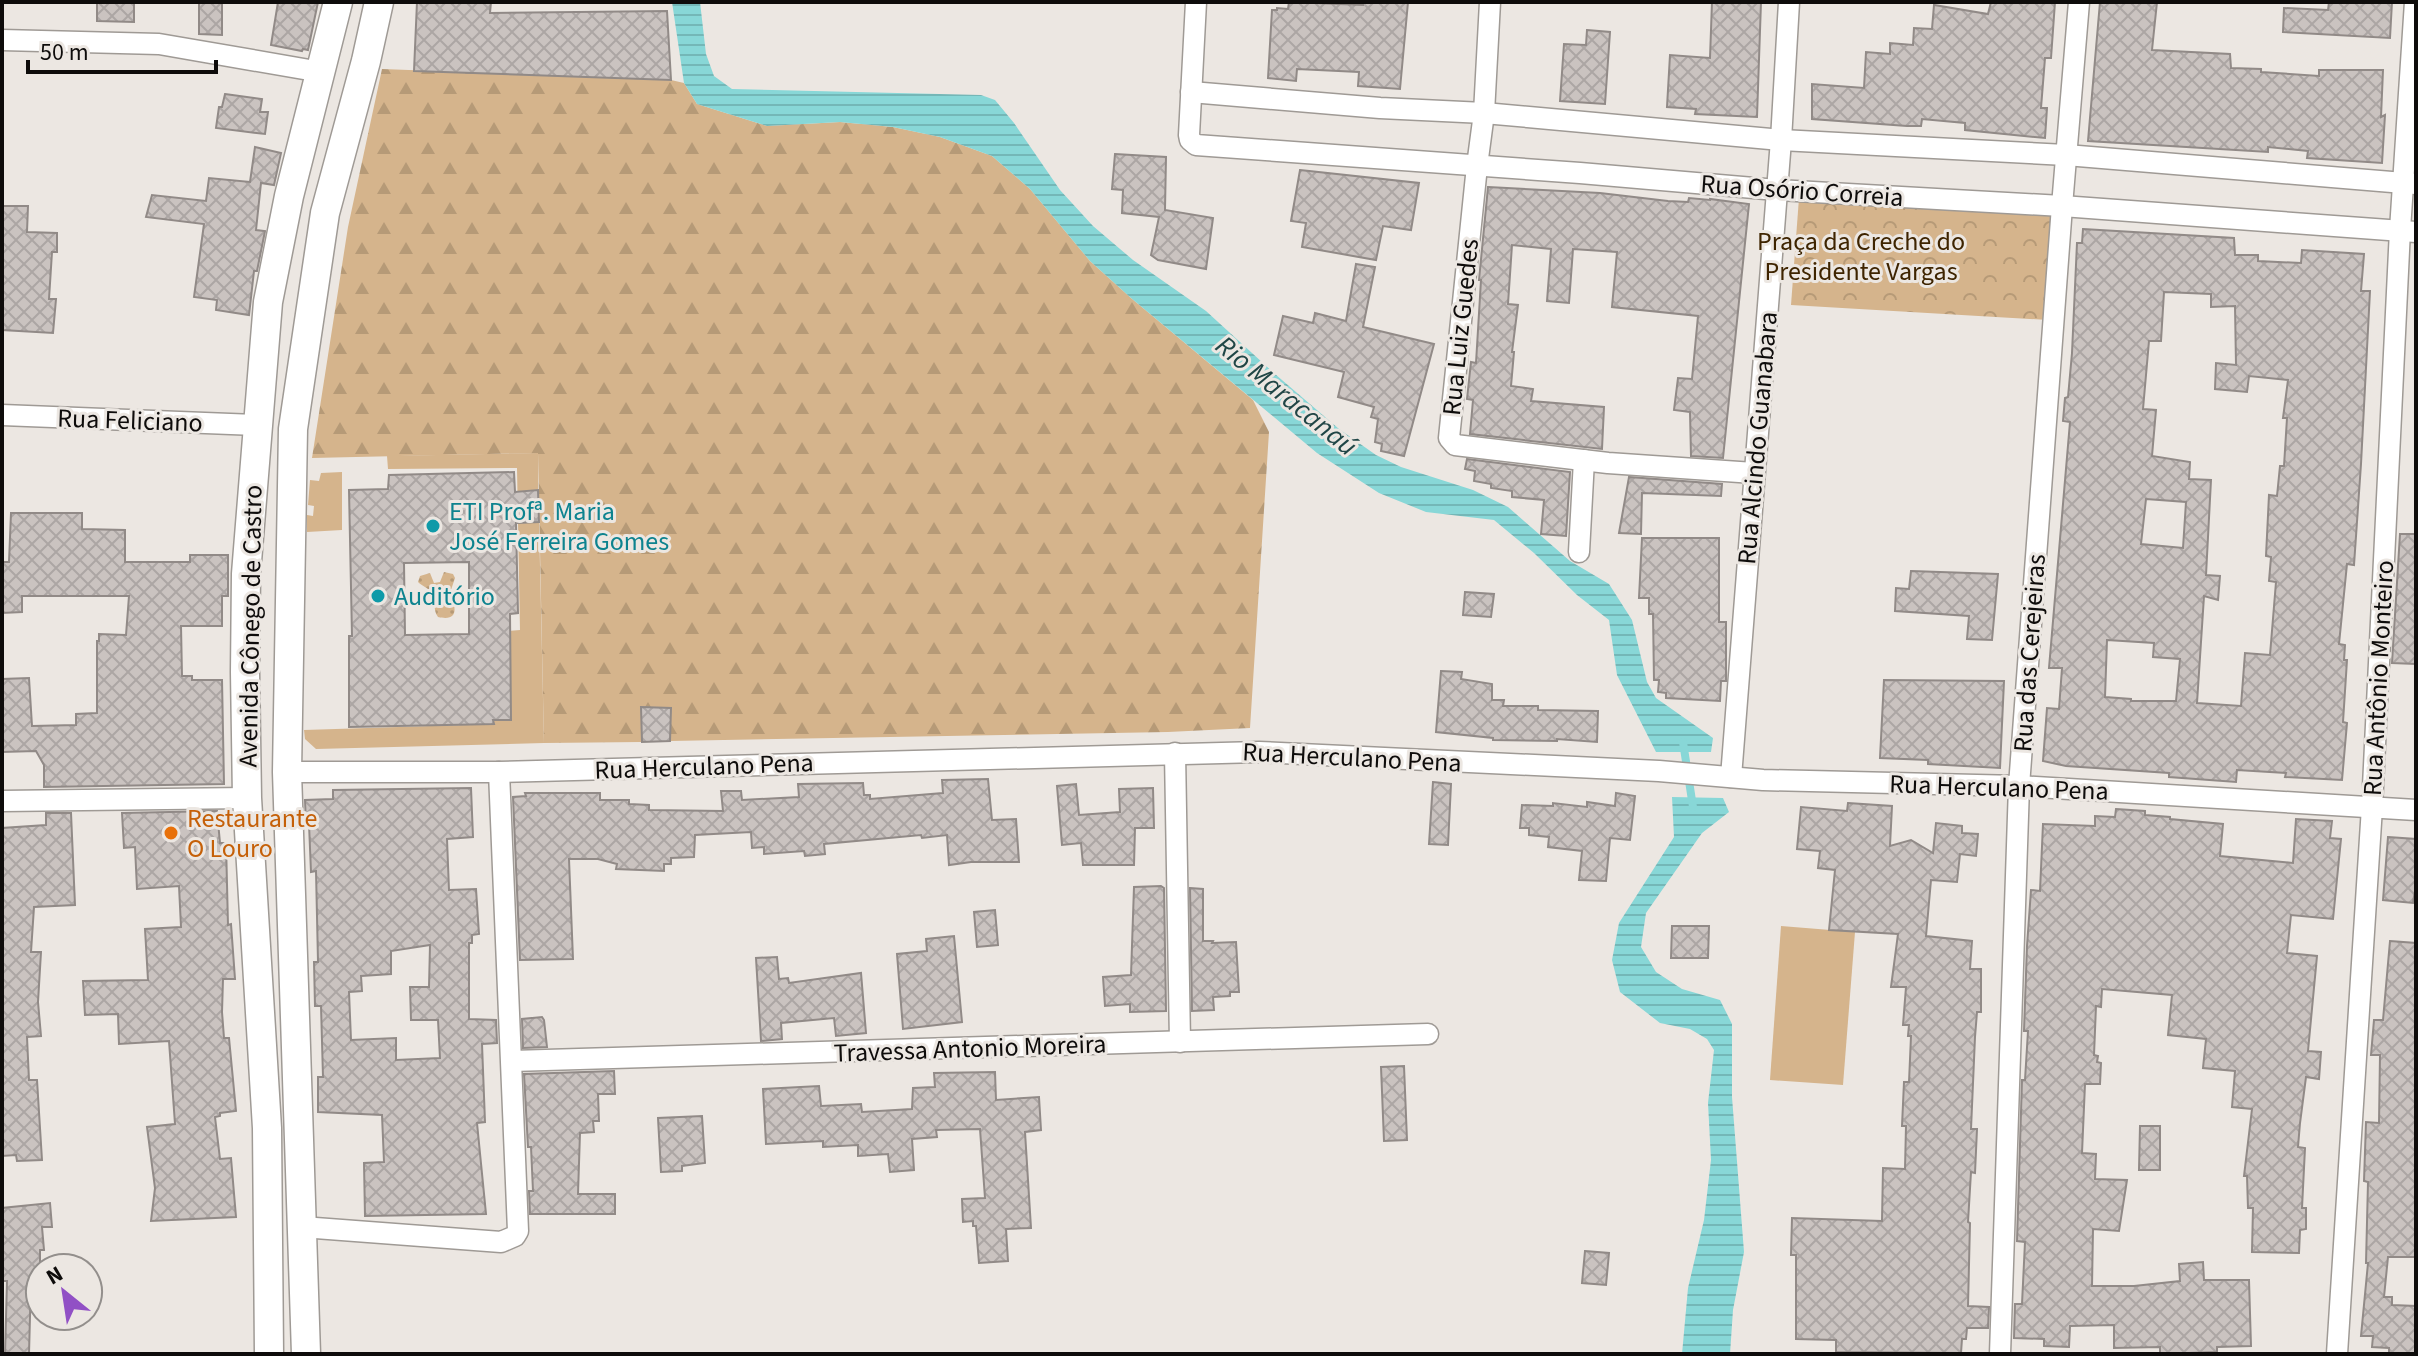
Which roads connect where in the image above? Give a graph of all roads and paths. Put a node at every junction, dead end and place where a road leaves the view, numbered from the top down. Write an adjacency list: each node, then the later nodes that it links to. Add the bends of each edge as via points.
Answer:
1 (338, 2): 9 (main road, Avenida Cônego de Castro)
2 (379, 2): 25 (main road, Avenida Cônego de Castro, via 325,213 293,429)
3 (1196, 2): 10 (street)
4 (1490, 2): 11 (street, Rua Luiz Guedes)
5 (1789, 2): 12 (street, Rua Alcindo Guanabara)
6 (2079, 2): 13 (street, Rua das Cerejeiras)
7 (2415, 2): 15 (street, Rua Antônio Monteiro)
8 (2, 40): 9 (street, via 159,44)
9 (321, 72): 20 (main road, Avenida Cônego de Castro, via 268,302)
10 (1191, 92): 11 (street, Rua Osório Correia); 14 (street, Rua Osório Correia, via 1190,140 1196,145)
11 (1484, 113): 12 (street, Rua Osório Correia); 14 (street, Rua Luiz Guedes)
12 (1781, 140): 13 (street, Rua Osório Correia); 16 (street, Rua Alcindo Guanabara)
13 (2066, 155): 15 (street, Rua Osório Correia); 17 (street, Rua das Cerejeiras)
14 (1477, 166): 16 (street, Rua Osório Correia); 21 (street, Rua Luiz Guedes, via 1449,438 1455,445)
15 (2410, 183): 18 (street, Rua Antônio Monteiro)
16 (1777, 190): 17 (street, Rua Osório Correia); 22 (street, Rua Alcindo Guanabara)
17 (2062, 206): 18 (street, Rua Osório Correia); 28 (street, Rua das Cerejeiras)
18 (2408, 231): 31 (street, Rua Antônio Monteiro)
19 (2, 415): 20 (street, Rua Feliciano)
20 (258, 425): 29 (main road, Avenida Cônego de Castro, via 246,574)
21 (1584, 460): 22 (street, Rua Luiz Guedes); 23 (street)
22 (1754, 473): 27 (street, Rua Alcindo Guanabara)
23 (1579, 552)
24 (1175, 753): 26 (street, Rua Herculano Pena); 27 (street, Rua Herculano Pena, via 1259,752); 34 (street)
25 (287, 772): 26 (street, Rua Herculano Pena); 36 (main road, Avenida Cônego de Castro)
26 (499, 772): 35 (street)
27 (1724, 777): 28 (street, Rua Herculano Pena)
28 (2019, 786): 31 (street, Rua Herculano Pena); 39 (street, Rua das Cerejeiras)
29 (247, 798): 30 (street); 37 (main road, Avenida Cônego de Castro, via 267,1128)
30 (2, 801)
31 (2372, 807): 32 (street, Rua Herculano Pena); 40 (street, Rua Antônio Monteiro)
32 (2416, 810)
33 (1428, 1034): 34 (street, Travessa Antonio Moreira)
34 (1180, 1042): 35 (street, Travessa Antonio Moreira)
35 (512, 1061): 36 (street, via 519,1227 515,1236 501,1242)
36 (302, 1227): 38 (main road, Avenida Cônego de Castro)
37 (269, 1354)
38 (306, 1354)
39 (2000, 1354)
40 (2337, 1354)

